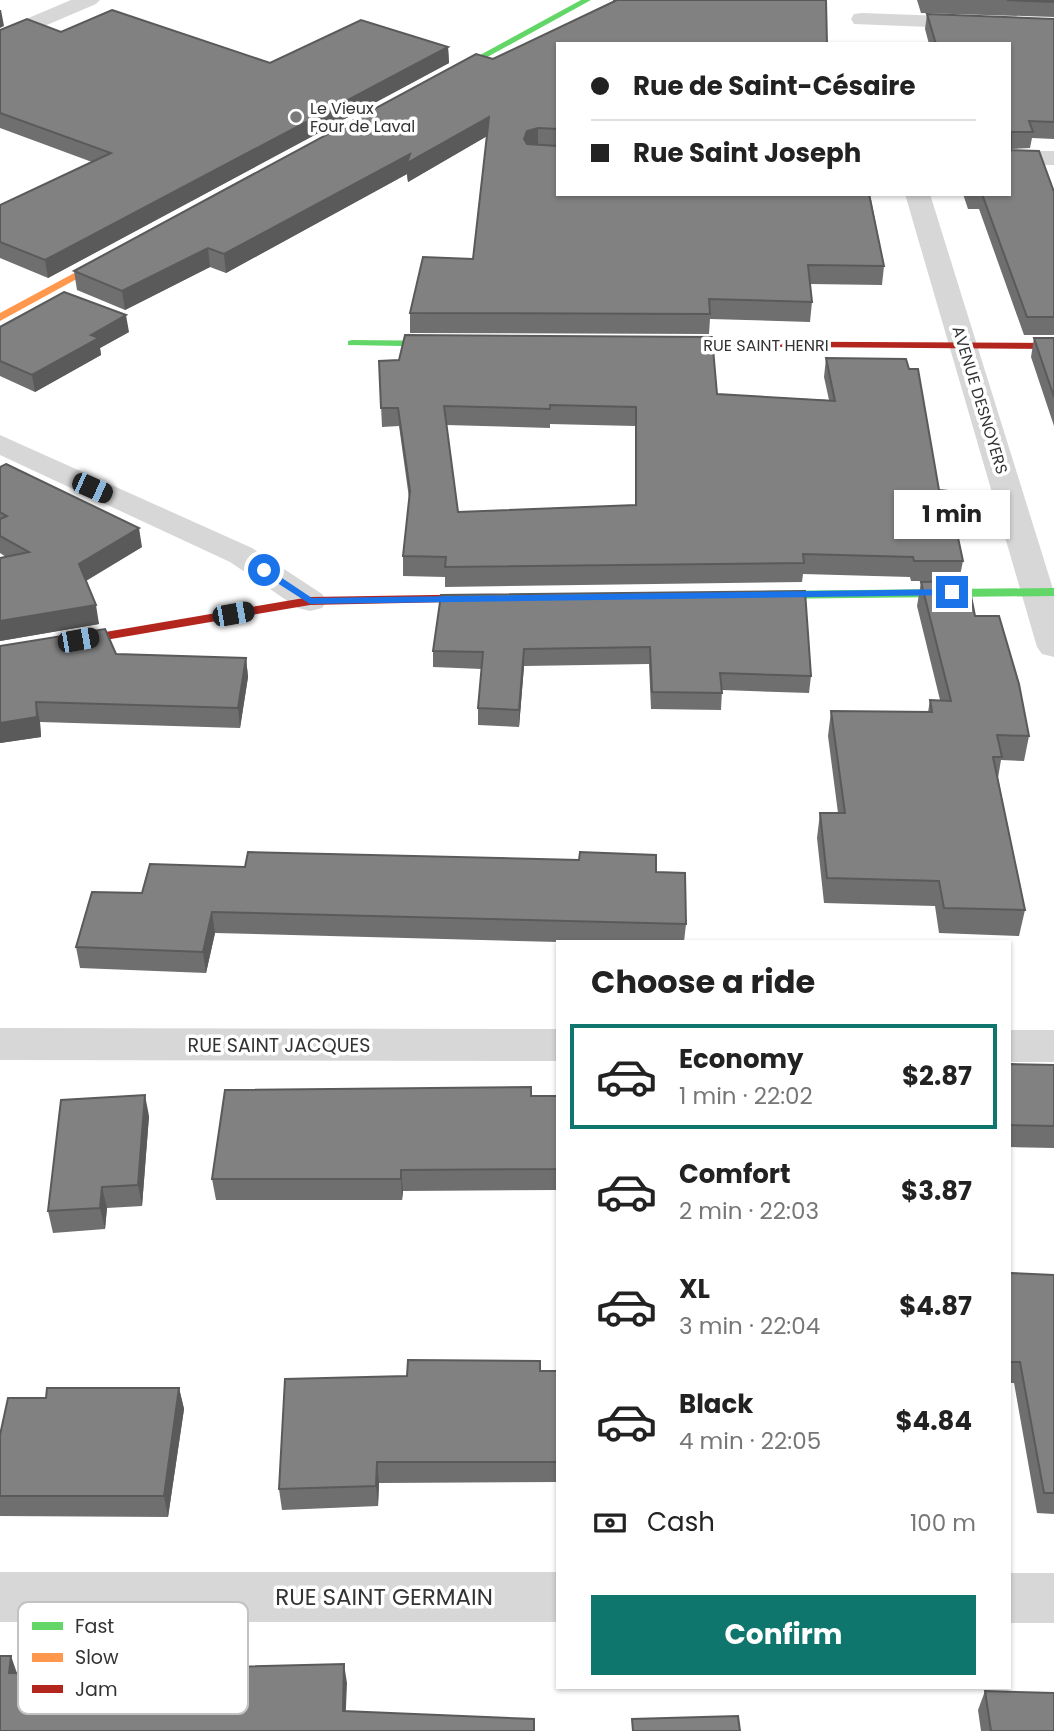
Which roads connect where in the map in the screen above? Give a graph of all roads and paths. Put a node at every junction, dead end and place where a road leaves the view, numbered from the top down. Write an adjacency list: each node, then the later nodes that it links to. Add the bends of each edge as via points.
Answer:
1 (89, 0): 5 (street)
2 (587, 0): 9 (street)
3 (35, 5): 5 (street)
4 (859, 9): 6 (street); 8 (street)
5 (56, 14): 7 (street)
6 (1054, 26)
7 (0, 38)
8 (869, 42)
9 (429, 86)
10 (1011, 158): 11 (street)
11 (1054, 158)
12 (917, 196): 18 (street, AVENUE DESNOYERS)
13 (134, 245): 14 (street)
14 (0, 318)
15 (352, 343): 16 (street)
16 (463, 344)
17 (644, 344): 18 (street, RUE SAINT HENRI)
18 (964, 345): 19 (street, RUE SAINT HENRI); 21 (street, AVENUE DESNOYERS)
19 (1054, 346)
20 (0, 444): 24 (street, via 241,555)
21 (1045, 591): 22 (street); 25 (street, AVENUE DESNOYERS)
22 (743, 595)
23 (506, 598): 24 (street)
24 (310, 601): 26 (street)
25 (1054, 647)
26 (0, 654)
27 (0, 1044): 28 (street, RUE SAINT JACQUES)
28 (556, 1045)
29 (1011, 1046): 30 (street)
30 (1054, 1046)
31 (0, 1597): 32 (street, RUE SAINT GERMAIN)
32 (556, 1597)
33 (1011, 1598): 34 (street)
34 (1054, 1598)

